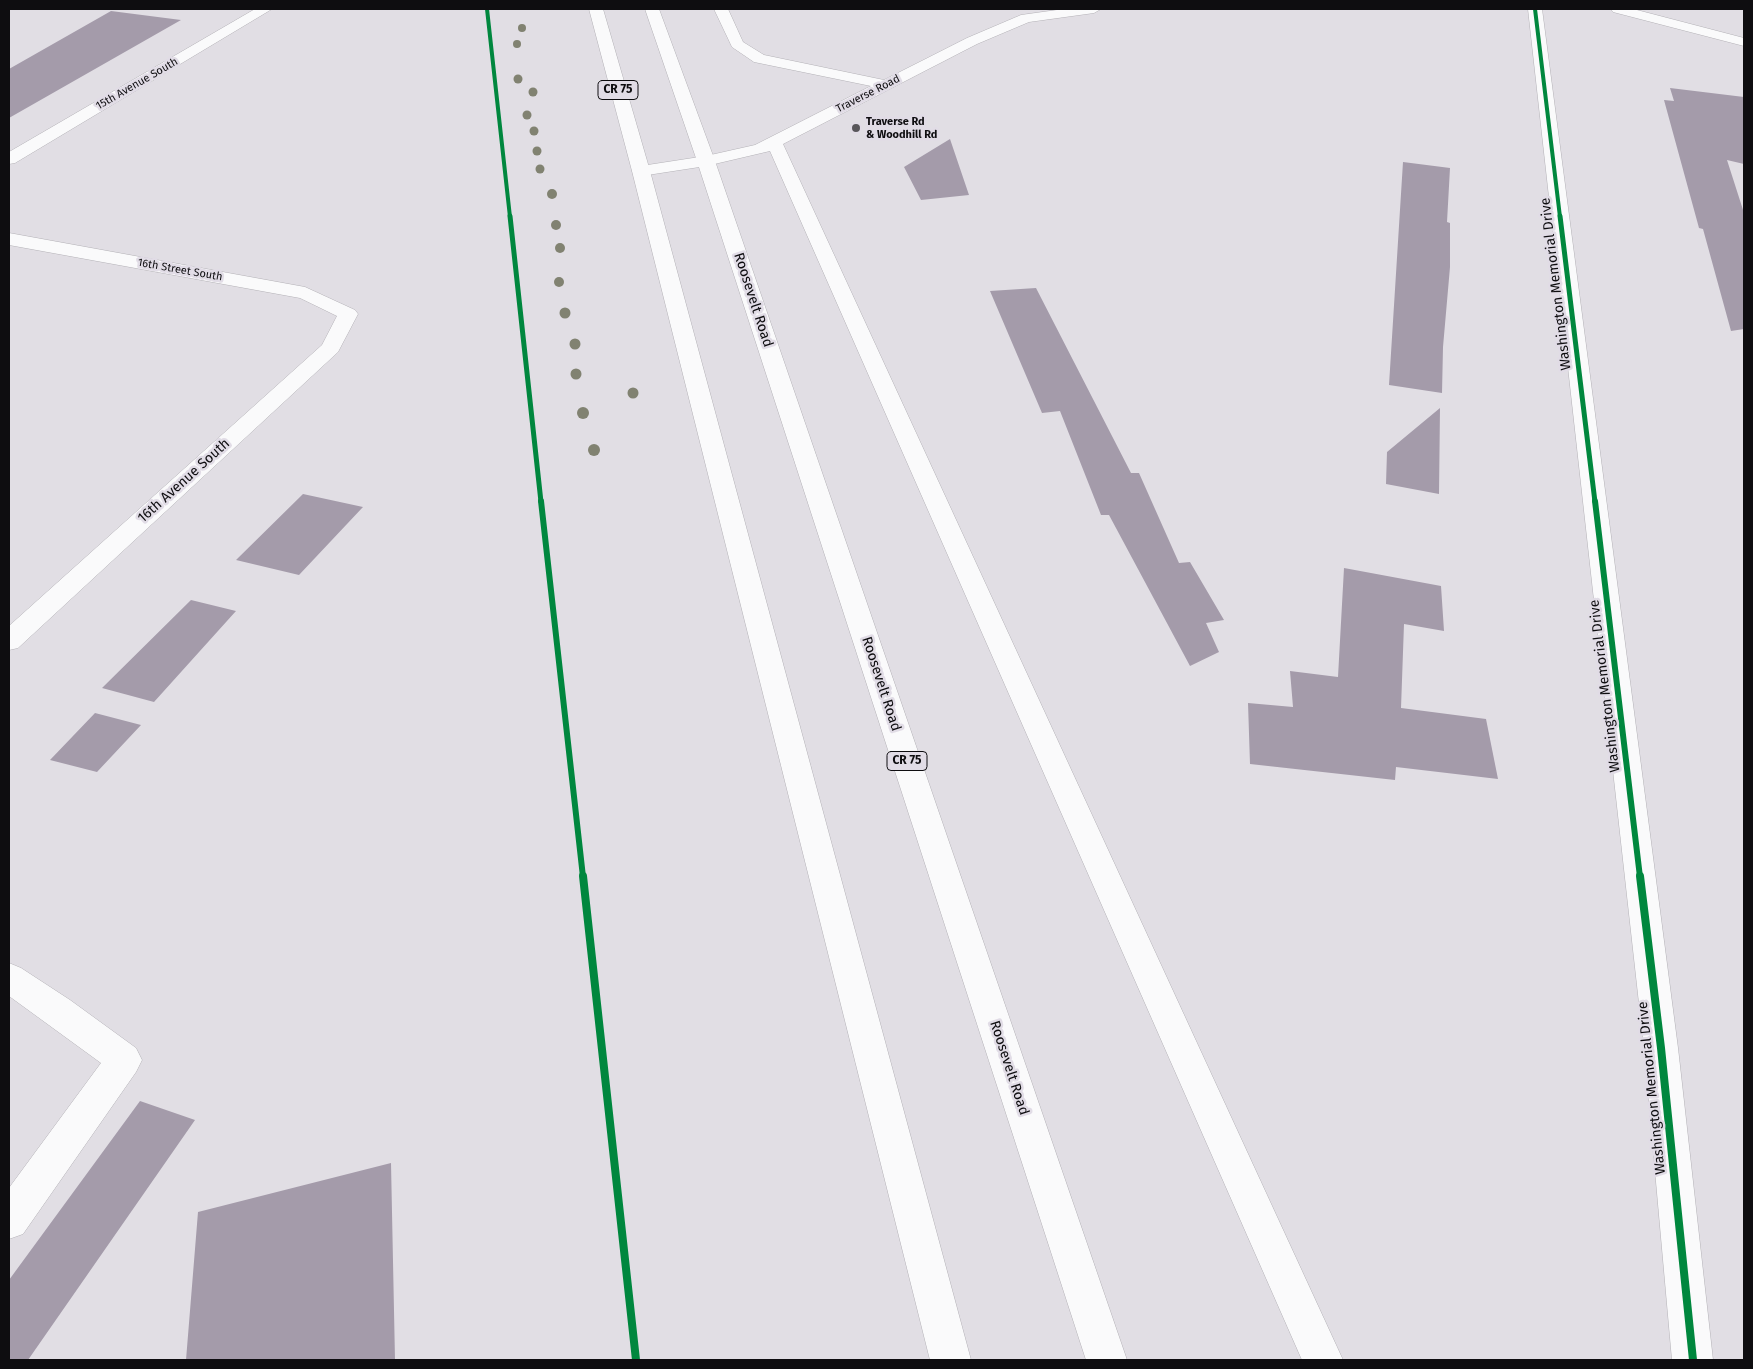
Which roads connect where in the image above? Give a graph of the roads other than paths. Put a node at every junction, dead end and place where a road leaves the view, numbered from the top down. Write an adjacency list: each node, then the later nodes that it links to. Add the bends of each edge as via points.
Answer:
1 (265, 9): 12 (street, 15th Avenue South)
2 (596, 9): 14 (street, CR 75)
3 (652, 9): 13 (street, Roosevelt Road / CR 75)
4 (721, 9): 10 (street, via 737,44 759,58)
5 (1094, 9): 8 (street, Traverse Road)
6 (1535, 9): 23 (street, Washington Memorial Drive, via 1661,1048)
7 (1618, 9): 9 (street)
8 (1022, 13): 10 (street, Traverse Road)
9 (1744, 42)
10 (886, 85): 11 (street, Traverse Road)
11 (774, 142): 13 (street, Traverse Road, via 760,149); 22 (street)
12 (9, 158)
13 (706, 161): 14 (street, Traverse Road); 21 (street, Roosevelt Road / CR 75)
14 (641, 170): 20 (street, CR 75)
15 (9, 239): 16 (street, 16th Street South, via 305,293)
16 (348, 314): 17 (street, 16th Avenue South, via 331,348)
17 (9, 641)
18 (9, 978): 19 (street, via 124,1060)
19 (9, 1220)
20 (951, 1360)
21 (1107, 1360)
22 (1323, 1360)
23 (1693, 1360)

